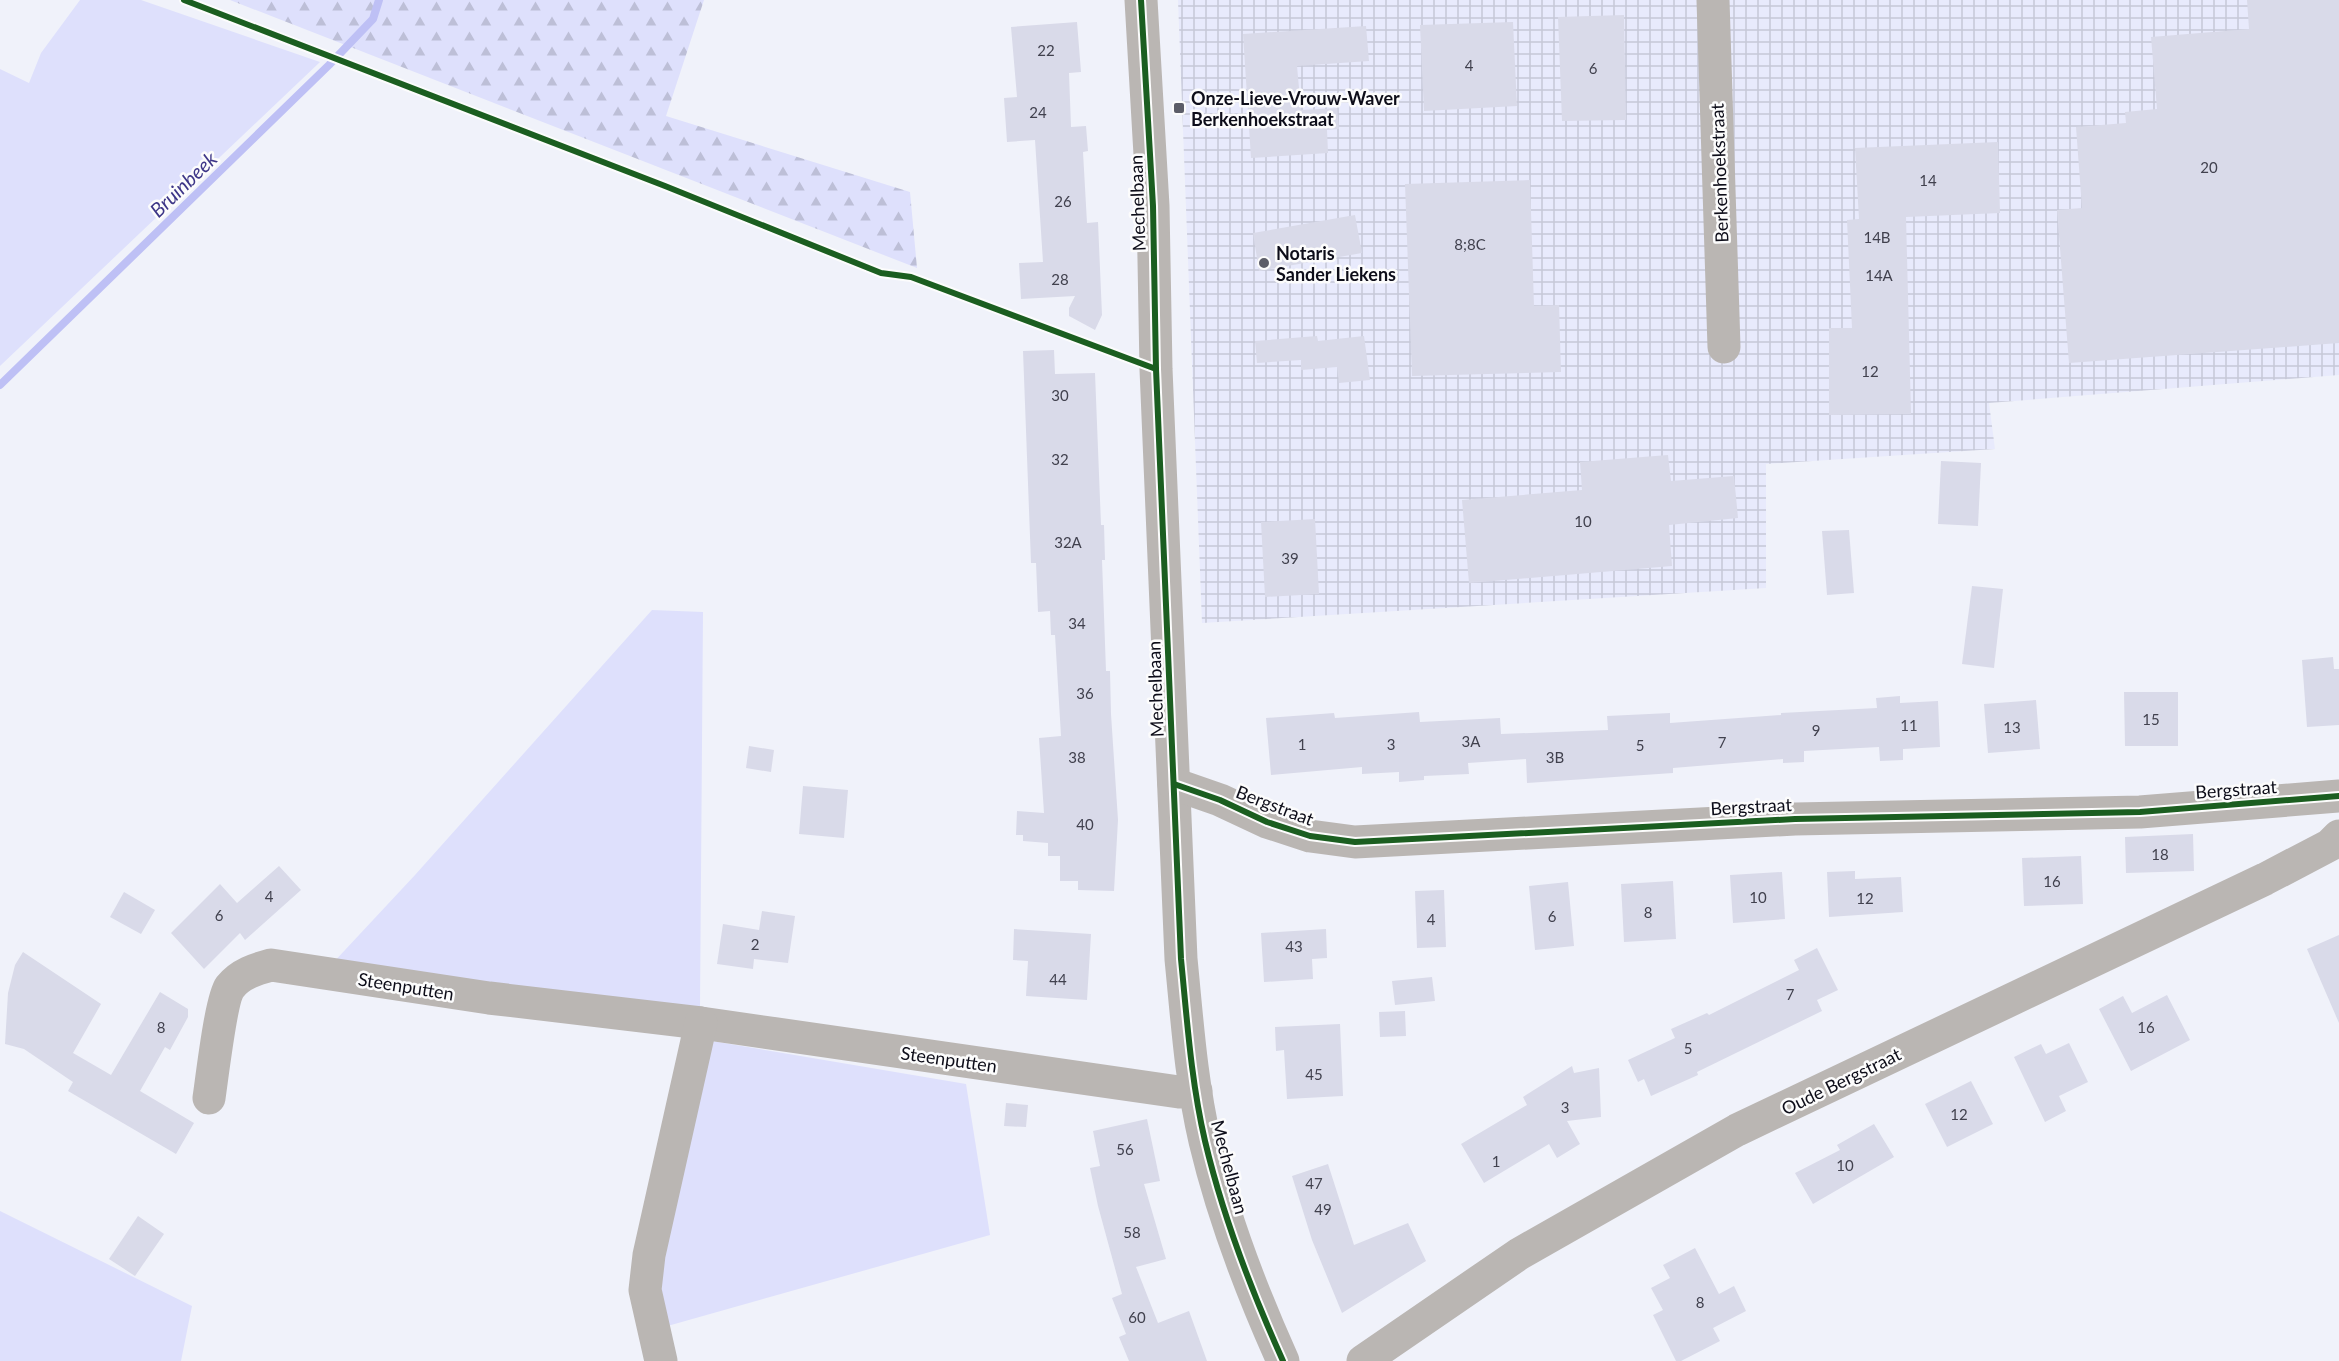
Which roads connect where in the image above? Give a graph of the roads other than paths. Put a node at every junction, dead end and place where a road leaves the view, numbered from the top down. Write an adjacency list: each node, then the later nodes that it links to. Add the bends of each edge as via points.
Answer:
1 (1141, 0): 4 (street, Mechelbaan, via 1153,206)
2 (1713, 0): 3 (street, Berkenhoekstraat)
3 (1724, 347)
4 (1174, 784): 5 (street, Bergstraat, via 1310,836 1355,842 1795,819 2140,812); 8 (street, Mechelbaan, via 1181,959)
5 (2339, 796)
6 (2339, 836): 12 (street, Oude Bergstraat, via 2330,845 2265,879 1737,1130 1519,1254)
7 (701, 1023): 8 (street, Steenputten, via 1179,1092); 9 (street, Steenputten, via 489,998 271,965 252,970 230,988); 10 (street, via 646,1278 645,1290)
8 (1196, 1091): 11 (street, Mechelbaan, via 1222,1203 1255,1298)
9 (209, 1098)
10 (661, 1361)
11 (1283, 1361)
12 (1363, 1361)

